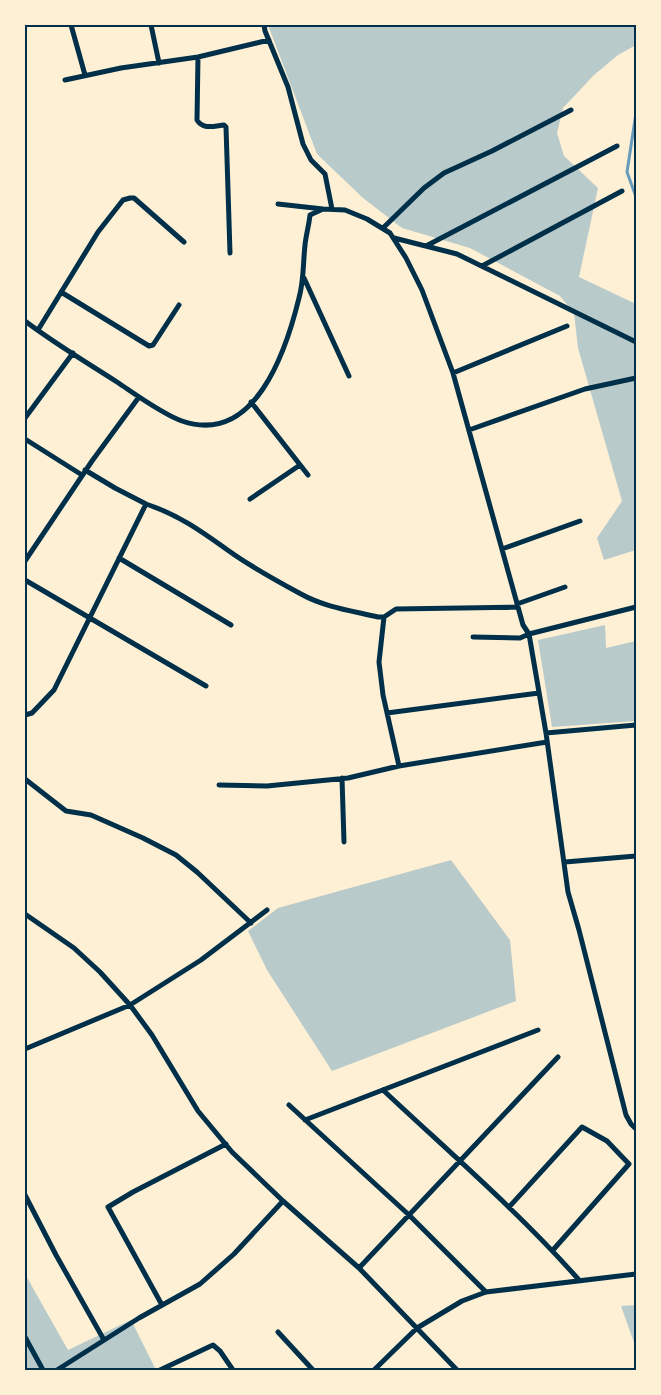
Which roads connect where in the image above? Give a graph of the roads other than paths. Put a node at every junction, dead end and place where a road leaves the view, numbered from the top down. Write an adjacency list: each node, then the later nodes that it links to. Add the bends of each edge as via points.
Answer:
1 (71, 25): 7 (street)
2 (150, 25): 6 (street)
3 (264, 25): 4 (street)
4 (269, 40): 5 (street); 14 (street, via 288,87 303,144 311,160 325,174)
5 (198, 58): 6 (street); 19 (street, via 197,120 207,127 226,127)
6 (159, 63): 7 (street)
7 (85, 75): 8 (street)
8 (64, 80)
9 (571, 110): 15 (street, via 444,173)
10 (617, 146): 18 (street)
11 (622, 191): 20 (street)
12 (278, 204): 13 (street)
13 (323, 209): 14 (street); 21 (street, via 310,215)
14 (332, 209): 15 (street, via 345,210)
15 (383, 228): 16 (street)
16 (393, 238): 18 (street); 29 (street, via 422,290)
17 (184, 242): 22 (street, via 134,198 123,200 98,232)
18 (426, 246): 20 (street, via 457,254)
19 (230, 253)
20 (482, 266): 27 (street)
21 (304, 278): 30 (street); 33 (street, via 280,358 272,375)
22 (61, 292): 23 (street, via 149,346 153,345); 26 (street)
23 (179, 305)
24 (25, 321): 26 (street)
25 (567, 326): 29 (street)
26 (38, 330): 28 (street)
27 (636, 342)
28 (73, 353): 32 (street); 34 (street)
29 (453, 373): 35 (street)
30 (349, 376)
31 (636, 378): 35 (street, via 585,389)
32 (139, 396): 33 (street, via 180,421 209,426 227,422); 38 (street)
33 (251, 402): 37 (street)
34 (25, 418)
35 (469, 430): 43 (street)
36 (25, 439): 38 (street)
37 (300, 465): 39 (street); 40 (street)
38 (84, 472): 41 (street); 45 (street)
39 (308, 475)
40 (250, 499)
41 (146, 504): 44 (street); 51 (street, via 166,510 200,529 230,552 303,596)
42 (580, 521): 43 (street)
43 (502, 549): 48 (street)
44 (119, 558): 50 (street); 52 (street)
45 (25, 560)
46 (25, 580): 50 (street)
47 (565, 587): 48 (street)
48 (518, 605): 51 (street, via 396,609); 53 (street)
49 (636, 608): 53 (street)
50 (90, 617): 55 (street); 58 (street, via 54,690 32,713)
51 (384, 617): 57 (street, via 379,662)
52 (231, 626)
53 (529, 634): 54 (street, via 520,638); 56 (street)
54 (473, 637)
55 (206, 686)
56 (539, 693): 57 (street); 60 (street)
57 (387, 713): 62 (street)
58 (25, 715)
59 (636, 725): 60 (street)
60 (546, 733): 61 (street)
61 (547, 742): 62 (street); 68 (street)
62 (399, 766): 63 (street)
63 (342, 778): 65 (street, via 267,786); 66 (street)
64 (25, 779): 71 (street, via 66,811 91,815 176,855)
65 (219, 786)
66 (344, 842)
67 (636, 856): 68 (street)
68 (565, 862): 79 (street, via 568,892 609,1053 626,1115)
69 (268, 910): 71 (street)
70 (25, 914): 72 (street, via 74,948)
71 (250, 923): 72 (street, via 201,960)
72 (130, 1005): 74 (street); 80 (street, via 198,1111)
73 (538, 1030): 76 (street)
74 (25, 1049)
75 (558, 1057): 81 (street)
76 (383, 1090): 78 (street); 81 (street)
77 (289, 1105): 78 (street)
78 (305, 1120): 85 (street)
79 (636, 1129)
80 (226, 1144): 83 (street); 91 (street, via 108,1207)
81 (460, 1162): 84 (street); 85 (street)
82 (25, 1195): 95 (street)
83 (283, 1201): 87 (street); 91 (street, via 234,1254 200,1284)
84 (509, 1208): 86 (street); 86 (street, via 582,1127 606,1141 629,1164)
85 (409, 1215): 87 (street); 90 (street)
86 (553, 1250): 89 (street)
87 (359, 1268): 92 (street)
88 (636, 1274): 89 (street)
89 (579, 1280): 90 (street)
90 (486, 1292): 92 (street)
91 (162, 1305): 95 (street)
92 (416, 1328): 101 (street); 102 (street)
93 (278, 1332): 100 (street)
94 (25, 1337): 96 (street)
95 (104, 1340): 97 (street)
96 (43, 1370)
97 (57, 1370)
98 (160, 1370): 99 (street, via 213,1345)
99 (233, 1370)
100 (313, 1370)
101 (374, 1370)
102 (457, 1370)

